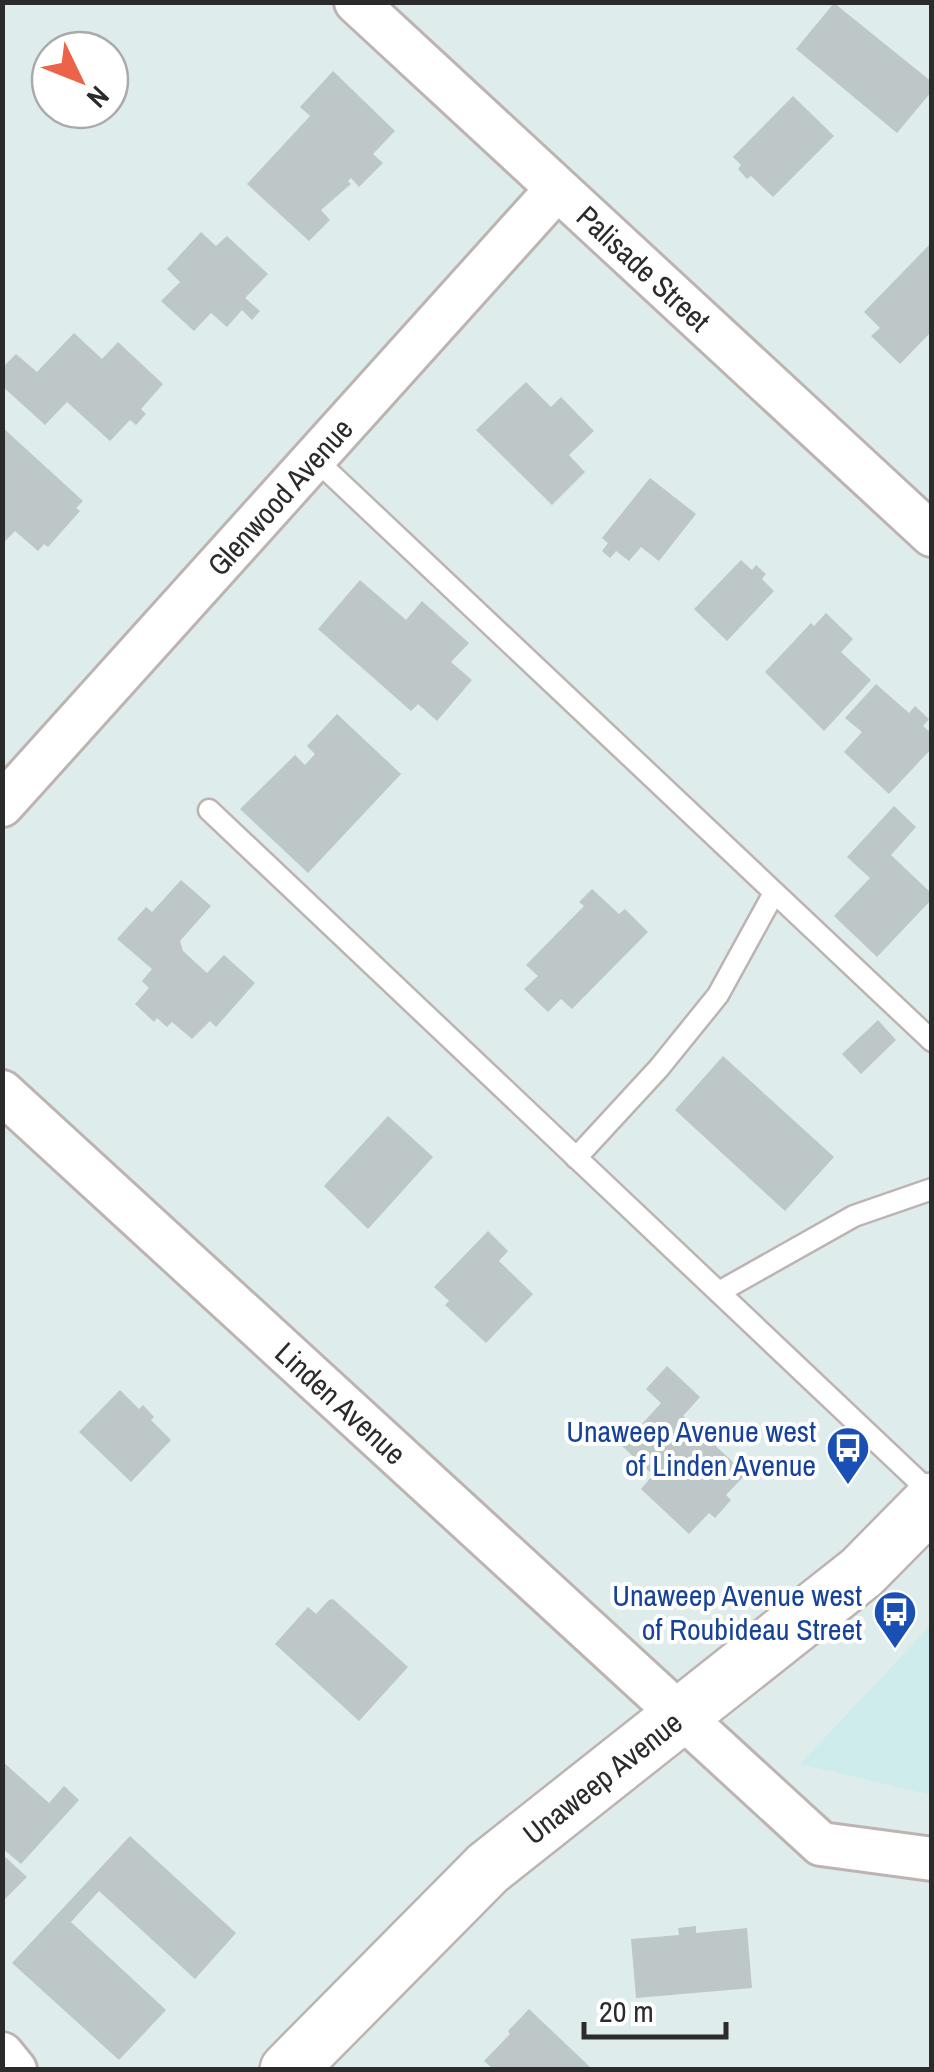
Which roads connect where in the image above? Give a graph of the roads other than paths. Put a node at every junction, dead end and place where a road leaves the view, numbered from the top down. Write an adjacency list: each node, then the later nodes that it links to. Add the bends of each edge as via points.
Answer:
1 (356, 2): 2 (street, Palisade Street)
2 (557, 188): 3 (street, Glenwood Avenue); 4 (street, Palisade Street)
3 (314, 458): 5 (street, Glenwood Avenue); 7 (lane)
4 (932, 535)
5 (2, 804)
6 (210, 810): 10 (lane)
7 (774, 892): 8 (lane); 10 (lane, via 718,995)
8 (932, 1041)
9 (2, 1092): 15 (street, Linden Avenue)
10 (576, 1158): 12 (lane)
11 (932, 1188): 12 (lane, via 854,1216)
12 (719, 1292): 13 (lane)
13 (932, 1494)
14 (932, 1502): 15 (main road, Unaweep Avenue, via 862,1572)
15 (681, 1714): 16 (street, Linden Avenue, via 821,1844); 19 (main road, Unaweep Avenue, via 488,1868)
16 (932, 1859)
17 (2, 2054): 18 (street)
18 (15, 2070)
19 (288, 2070)

